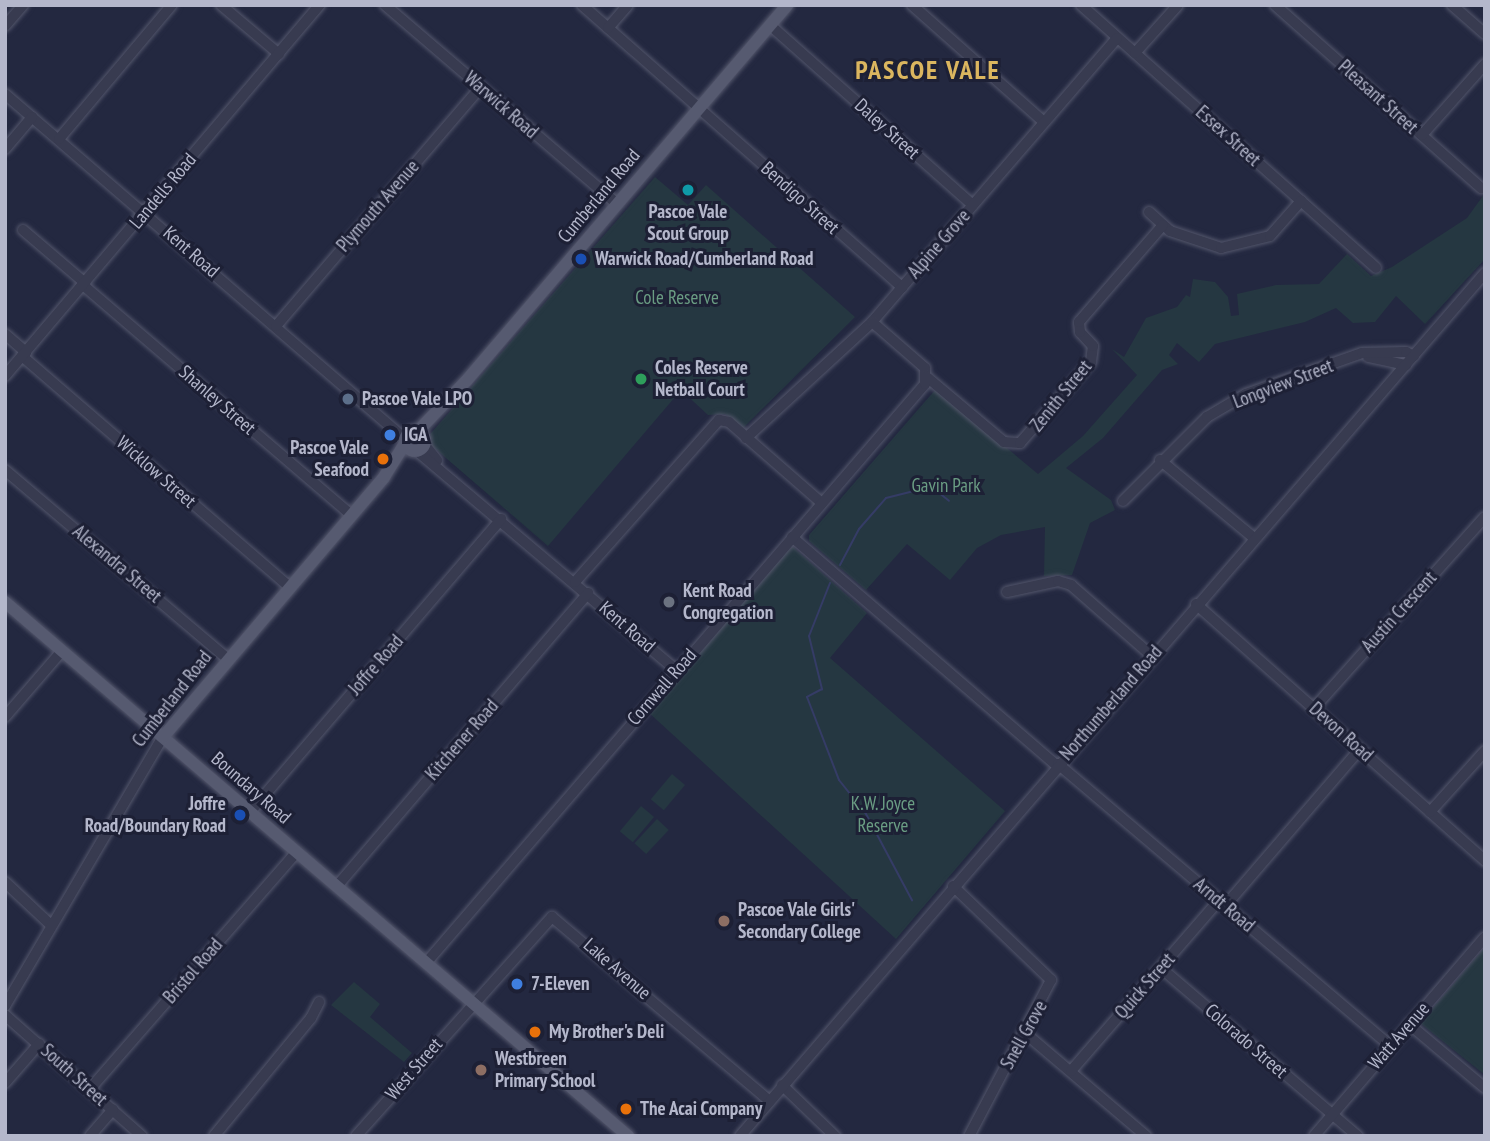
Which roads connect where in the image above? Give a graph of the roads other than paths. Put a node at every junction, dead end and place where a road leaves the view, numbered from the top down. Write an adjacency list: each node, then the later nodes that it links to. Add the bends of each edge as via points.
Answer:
1 (23, 5): 15 (street)
2 (172, 5): 28 (street)
3 (221, 5): 20 (street)
4 (320, 5): 20 (street, Landells Road)
5 (386, 5): 22 (street, Warwick Road)
6 (582, 5): 16 (street, Bendigo Street)
7 (628, 5): 16 (street)
8 (787, 5): 14 (main road, Cumberland Road)
9 (912, 5): 26 (street)
10 (1081, 5): 18 (street, Essex Street)
11 (1178, 5): 19 (street)
12 (1275, 5): 27 (street, Pleasant Street)
13 (1452, 5): 17 (street)
14 (770, 24): 24 (main road, Cumberland Road); 33 (street, Daley Street)
15 (5, 26)
16 (608, 28): 24 (street, Bendigo Street)
17 (1485, 34)
18 (1117, 38): 19 (street, Essex Street); 26 (street, Alpine Grove)
19 (1135, 53): 31 (street, Essex Street)
20 (279, 54): 34 (street, Landells Road)
21 (1485, 64): 27 (street)
22 (481, 87): 32 (street, Warwick Road); 43 (street, Plymouth Avenue)
23 (5, 94): 25 (street, Kent Road)
24 (700, 107): 32 (main road, Cumberland Road); 41 (street, Bendigo Street)
25 (32, 117): 28 (street, Kent Road); 29 (street)
26 (1044, 122): 33 (street, Alpine Grove)
27 (1422, 135): 30 (street, Pleasant Street)
28 (59, 139): 34 (street, Kent Road)
29 (5, 149)
30 (1481, 188)
31 (1301, 201): 36 (street, via 1269,236 1221,248); 38 (street, Essex Street)
32 (617, 204): 52 (main road, Cumberland Road)
33 (973, 205): 41 (street, Alpine Grove)
34 (145, 212): 40 (street, Landells Road); 43 (street, Kent Road)
35 (1149, 212): 36 (street)
36 (1163, 225): 50 (street, Zenith Street, via 1079,322 1080,332 1093,346 1091,362 1020,443 1004,442)
37 (23, 230): 40 (street, Shanley Street)
38 (1376, 268)
39 (1485, 273): 46 (street, Northumberland Road)
40 (84, 284): 45 (street, Landells Road); 57 (street, Shanley Street)
41 (902, 287): 42 (street, Alpine Grove)
42 (872, 322): 50 (street, via 921,363); 51 (street, Alpine Grove)
43 (276, 326): 52 (street, Kent Road)
44 (5, 334): 45 (street, Wicklow Street)
45 (24, 354): 49 (street, Landells Road); 63 (street, Wicklow Street)
46 (1414, 356): 47 (street, Longview Street, via 1392,352); 48 (street, Northumberland Road)
47 (1354, 357): 48 (street, Longview Street); 53 (street, Longview Street, via 1226,405)
48 (1406, 365): 61 (street, Northumberland Road)
49 (5, 376)
50 (928, 377): 56 (street, Cornwall Road)
51 (746, 438): 56 (street); 62 (street, via 725,420 713,425)
52 (415, 441): 57 (main road, Cumberland Road); 59 (street, Kent Road)
53 (1160, 460): 55 (street, Longview Street); 61 (street)
54 (5, 470): 70 (street, Alexandra Street)
55 (1122, 501)
56 (822, 503): 60 (street, Cornwall Road)
57 (351, 515): 63 (main road, Cumberland Road)
58 (1485, 517): 72 (street, Austin Crescent)
59 (501, 519): 62 (street, Kent Road); 78 (street, Joffre Road)
60 (792, 537): 71 (street, Cornwall Road); 77 (street, Arndt Road)
61 (1254, 538): 67 (street, Northumberland Road)
62 (575, 582): 65 (street, Kent Road)
63 (290, 587): 70 (main road, Cumberland Road)
64 (1007, 592): 69 (street, via 1058,581 1071,585)
65 (587, 593): 71 (street, Kent Road); 84 (street, Kitchener Road)
66 (5, 602): 68 (main road, Boundary Road)
67 (1196, 604): 69 (street, Northumberland Road); 72 (street, Devon Road)
68 (62, 651): 73 (street); 74 (main road, Boundary Road)
69 (1152, 656): 77 (street, Northumberland Road)
70 (228, 659): 74 (main road, Cumberland Road)
71 (676, 670): 88 (street, Cornwall Road)
72 (1314, 708): 75 (street, Devon Road)
73 (5, 717)
74 (163, 737): 78 (main road, Boundary Road); 86 (street, Cumberland Road)
75 (1360, 749): 79 (street, Devon Road); 85 (street, Quick Street)
76 (1485, 751): 79 (street)
77 (1057, 765): 83 (street, Northumberland Road); 85 (street, Arndt Road)
78 (250, 812): 80 (main road, Boundary Road)
79 (1430, 812): 81 (street, Devon Road)
80 (297, 852): 84 (main road, Boundary Road); 102 (street, Bristol Road)
81 (1485, 860)
82 (5, 882): 86 (street)
83 (953, 886): 95 (street, Snell Grove, via 1050,977 1049,989); 100 (street, Northumberland Road)
84 (337, 887): 88 (main road, Boundary Road)
85 (1222, 904): 89 (street, Quick Street); 97 (street, Arndt Road)
86 (51, 925): 92 (street, Cumberland Road)
87 (1485, 937): 94 (street, Watt Avenue)
88 (426, 963): 91 (main road, Boundary Road)
89 (1161, 968): 98 (street, Quick Street); 105 (street, Colorado Street)
90 (319, 1002): 108 (street, via 312,1018)
91 (472, 1003): 103 (street, Lake Avenue, via 543,922 555,918); 109 (street, West Street); 110 (main road, Boundary Road)
92 (5, 1006)
93 (5, 1014): 96 (street, South Street)
94 (1409, 1024): 97 (street, Watt Avenue); 101 (street)
95 (1026, 1033): 98 (street); 113 (street, Snell Grove)
96 (39, 1044): 99 (street); 102 (street, South Street)
97 (1390, 1046): 105 (street, Watt Avenue)
98 (1071, 1072): 114 (street)
99 (5, 1083)
100 (782, 1085): 103 (street, Northumberland Road); 112 (street)
101 (1485, 1088)
102 (90, 1089): 104 (street, South Street)
103 (770, 1101): 111 (street, Northumberland Road)
104 (113, 1110): 106 (street); 107 (street, South Street)
105 (1332, 1114): 115 (street, Watt Avenue); 116 (street, Colorado Street)
106 (90, 1136)
107 (142, 1136)
108 (214, 1136)
109 (356, 1136)
110 (628, 1136)
111 (740, 1136)
112 (835, 1136)
113 (969, 1136)
114 (1146, 1136)
115 (1314, 1136)
116 (1358, 1136)

